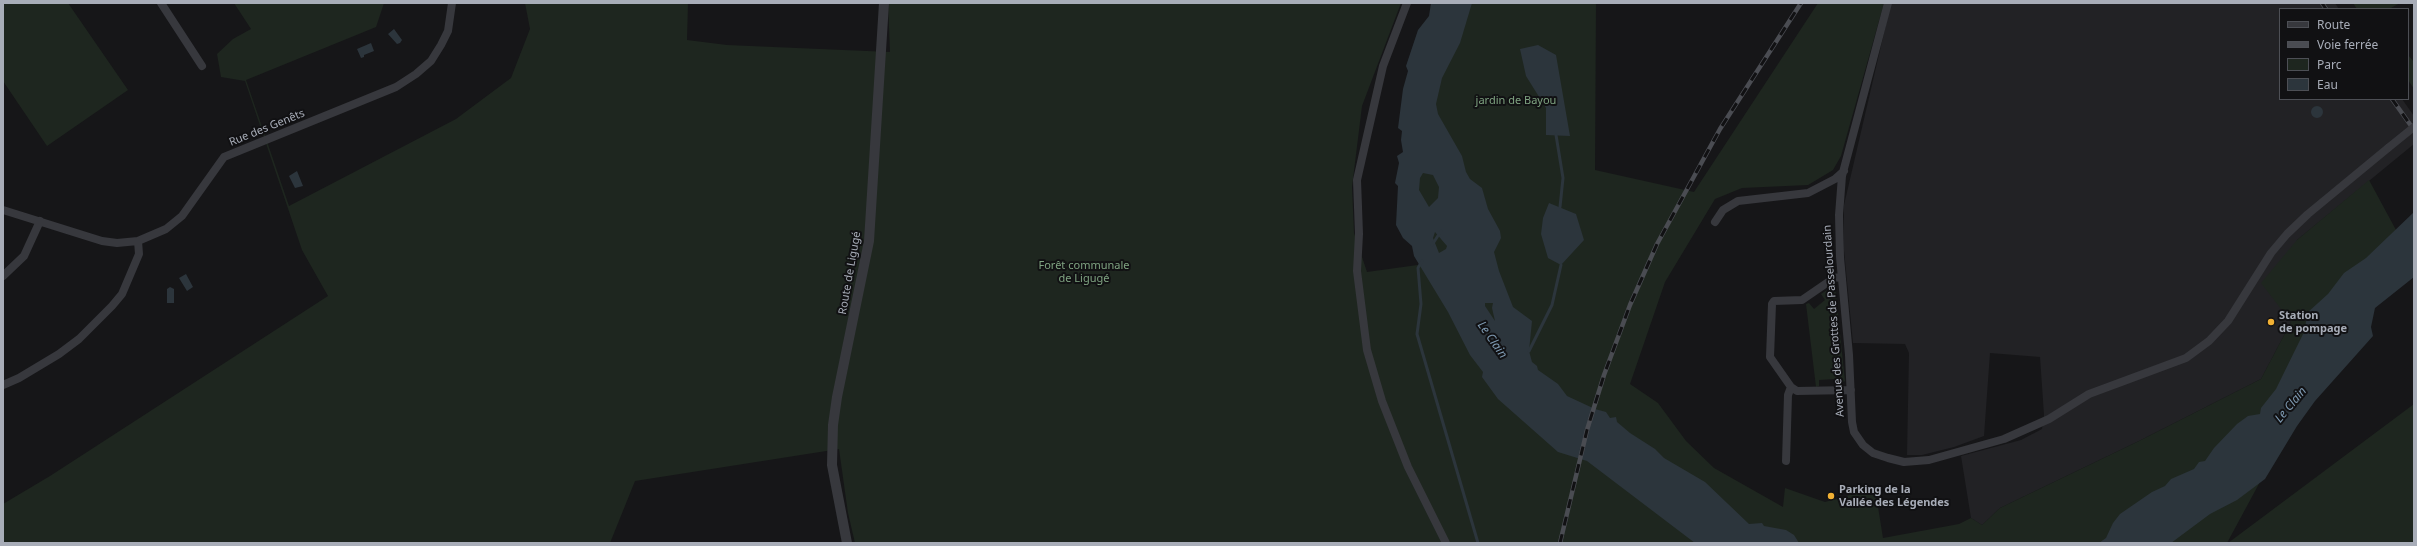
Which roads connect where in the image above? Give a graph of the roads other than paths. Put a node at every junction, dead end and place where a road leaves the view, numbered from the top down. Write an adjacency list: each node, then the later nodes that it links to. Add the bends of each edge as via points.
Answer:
1 (161, 3): 6 (street)
2 (452, 3): 12 (street, Rue des Genêts, via 448,31 442,45 432,61 416,74 396,87 224,157 182,216 166,229)
3 (884, 3): 19 (street, Route de Ligugé, via 869,241 833,425 832,465)
4 (1407, 3): 20 (street, via 1383,66 1357,180 1357,271 1367,350 1394,435)
5 (1888, 3): 8 (street, Avenue des Grottes de Passelourdain)
6 (202, 66)
7 (2414, 127): 17 (street, Avenue des Grottes de Passelourdain, bridge, via 2308,214 2288,234 2271,253 2228,321 2209,341 2186,358 2089,394 2049,419 2004,439 1929,460 1899,460 1874,453 1863,445 1854,432)
8 (1844, 171): 11 (street, via 1835,179 1808,193 1738,201 1723,210); 14 (street, Avenue des Grottes de Passelourdain, via 1839,215)
9 (3, 210): 10 (street, Rue des Genêts)
10 (40, 221): 12 (street, Rue des Genêts, via 102,241); 13 (street, via 24,256)
11 (1715, 222)
12 (138, 241): 15 (street, via 138,254 122,294 112,306 78,340 59,354)
13 (3, 276)
14 (1841, 277): 16 (street, via 1834,278 1802,300 1774,301 1772,304 1770,357); 17 (street, Avenue des Grottes de Passelourdain)
15 (3, 385)
16 (1791, 387): 17 (street, via 1797,391); 18 (street, via 1788,395)
17 (1851, 390)
18 (1786, 461)
19 (847, 543)
20 (1446, 543)

